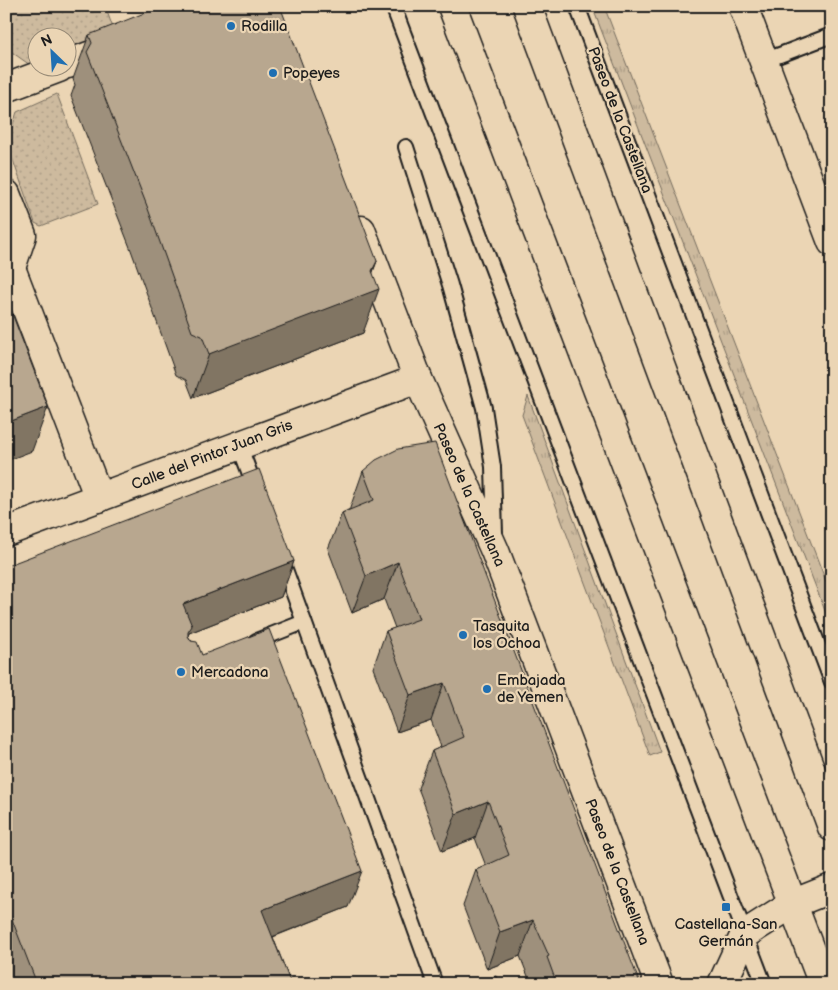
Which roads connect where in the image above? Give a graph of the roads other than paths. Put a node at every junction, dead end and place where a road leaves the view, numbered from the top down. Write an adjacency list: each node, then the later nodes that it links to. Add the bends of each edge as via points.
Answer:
1 (393, 6): 29 (lane)
2 (452, 6): 28 (main road)
3 (527, 6): 26 (main road)
4 (577, 6): 25 (lane, Paseo de la Castellana)
5 (743, 6): 9 (main road)
6 (832, 35): 9 (lane)
7 (138, 37): 8 (main road)
8 (78, 60)
9 (764, 61): 15 (main road)
10 (32, 78): 11 (main road)
11 (6, 88)
12 (406, 147): 22 (lane, via 450,285 484,408 493,467)
13 (6, 194): 18 (main road, via 22,235 11,268)
14 (351, 202): 16 (main road, Paseo de la Castellana)
15 (832, 242)
16 (418, 379): 17 (main road, Calle del Pintor Juan Gris); 22 (main road, Paseo de la Castellana)
17 (239, 445): 18 (main road, Calle del Pintor Juan Gris); 19 (lane)
18 (99, 498): 20 (main road, Calle del Pintor Juan Gris)
19 (260, 501)
20 (6, 532)
21 (277, 548): 23 (lane)
22 (495, 551): 31 (main road, Paseo de la Castellana)
23 (304, 622): 24 (lane); 30 (lane)
24 (244, 646)
25 (832, 682)
26 (832, 827)
27 (832, 888): 28 (main road)
28 (792, 904): 29 (main road); 34 (main road)
29 (745, 934): 32 (main road); 33 (lane)
30 (435, 984)
31 (659, 984)
32 (722, 984)
33 (764, 984)
34 (823, 984)

